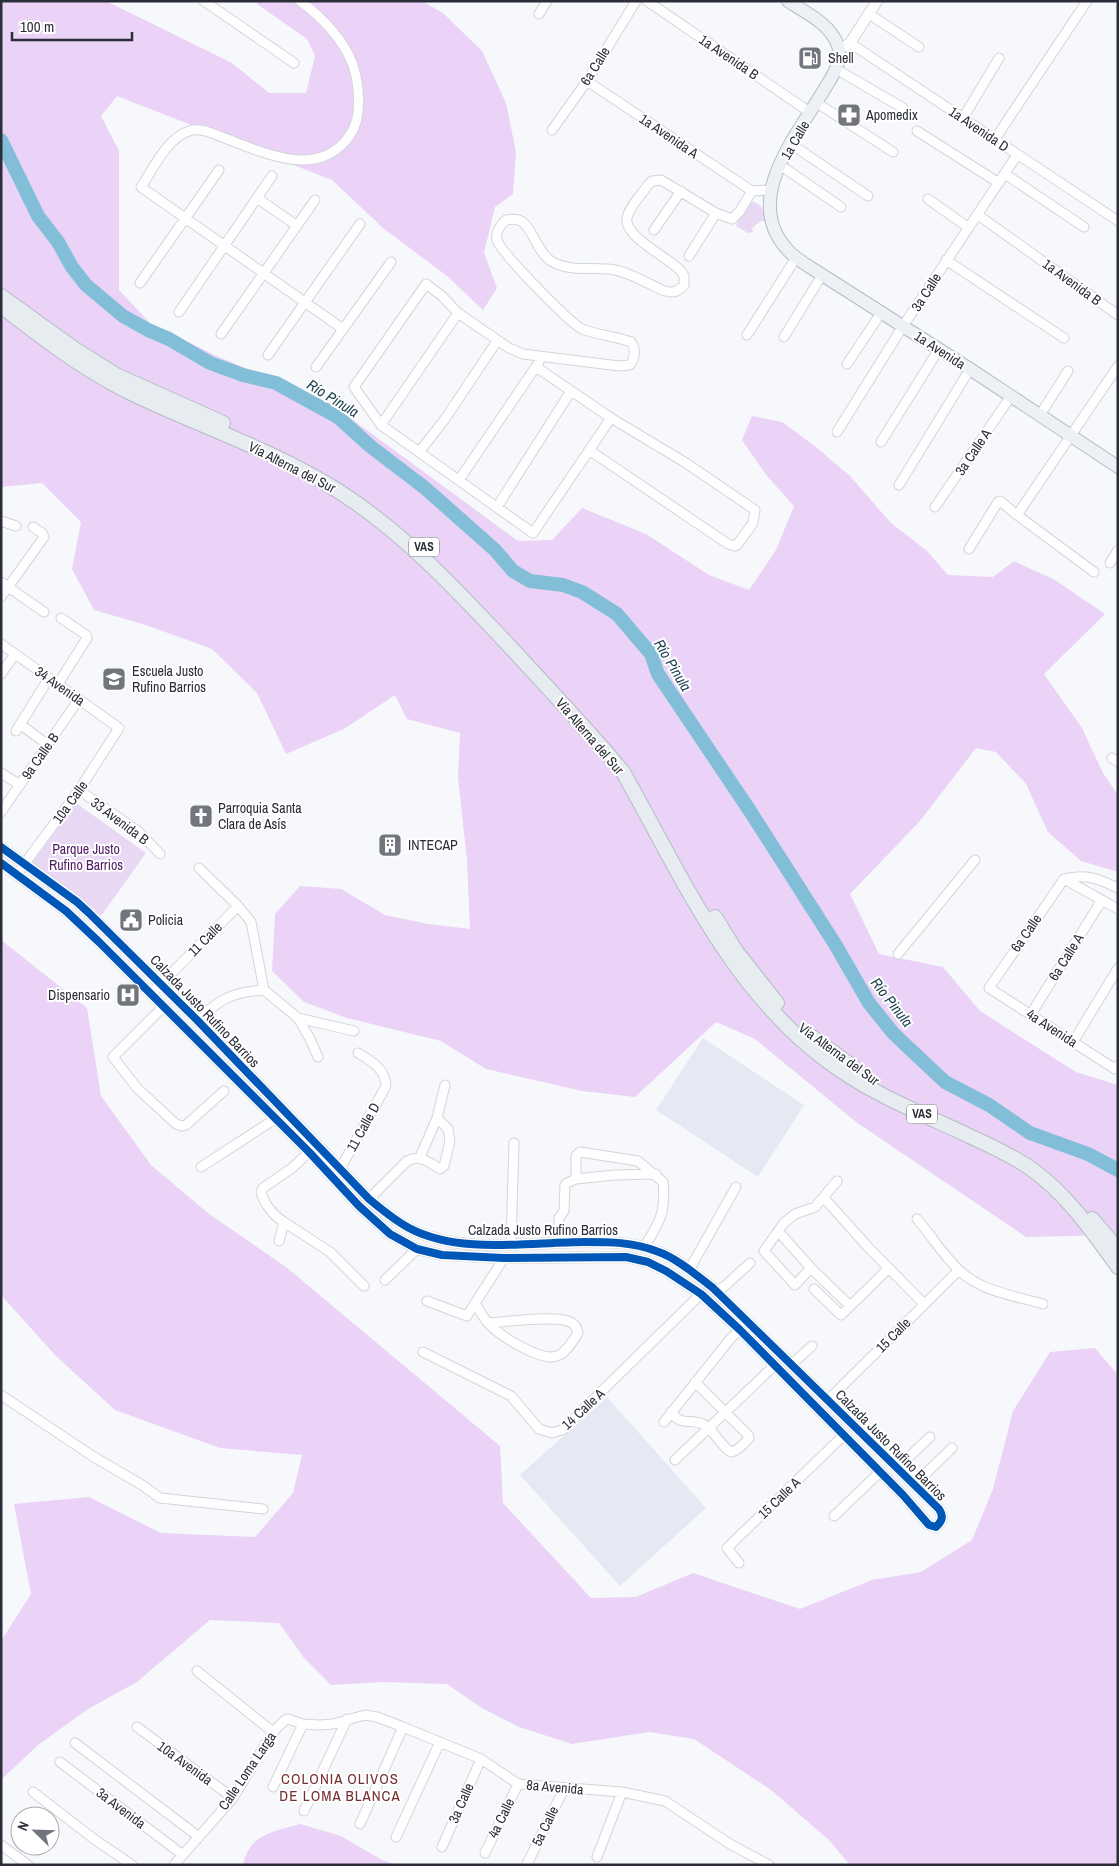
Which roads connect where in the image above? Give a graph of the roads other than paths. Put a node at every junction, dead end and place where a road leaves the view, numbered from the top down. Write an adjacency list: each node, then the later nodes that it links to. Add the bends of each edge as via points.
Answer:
1 (204, 1): 14 (street)
2 (300, 1): 40 (street, via 330,29 352,63 358,96 353,132 330,152 298,160 273,156 198,130 178,135 141,187)
3 (547, 1): 9 (street)
4 (636, 1): 15 (street, 6a Calle)
5 (647, 1): 16 (street, 1a Avenida B)
6 (788, 1): 12 (main road, via 826,27 834,36)
7 (877, 1): 10 (street, 1a Calle)
8 (1087, 1): 21 (street)
9 (539, 14)
10 (868, 14): 11 (street); 12 (street, 1a Calle)
11 (918, 47)
12 (841, 56): 16 (main road, 1a Calle); 17 (street); 18 (street, 1a Avenida D)
13 (999, 58): 18 (street)
14 (294, 63)
15 (587, 81): 19 (street, 6a Calle); 32 (street, 1a Avenida A)
16 (814, 108): 22 (main road, 1a Calle); 23 (street, 1a Avenida B)
17 (902, 108)
18 (964, 118): 21 (street, 1a Avenida D)
19 (552, 130)
20 (917, 131): 29 (street)
21 (994, 139): 24 (street, 1a Avenida D)
22 (791, 144): 25 (main road, 1a Calle); 33 (street)
23 (892, 152)
24 (1017, 154): 27 (street, 3a Calle); 41 (street, 1a Avenida D)
25 (780, 165): 30 (main road, 1a Calle); 37 (street)
26 (219, 170): 40 (street)
27 (1005, 174): 29 (street, 3a Calle); 45 (street)
28 (272, 176): 34 (street)
29 (999, 183): 39 (street, 3a Calle)
30 (771, 190): 32 (street); 42 (main road, 1a Calle, via 769,205)
31 (681, 191): 38 (street); 47 (street); 72 (street, via 661,180 652,181 626,222 632,233 677,266 684,276 684,285 673,292 616,270 559,265 543,254 525,224 506,220 502,223 497,240 554,304 583,329 631,342 635,350 632,361 625,366)
32 (752, 191): 38 (street, via 733,218)
33 (868, 196)
34 (257, 198): 44 (street); 48 (street)
35 (928, 199): 46 (street)
36 (314, 200): 44 (street)
37 (841, 207)
38 (716, 213): 49 (street)
39 (978, 215): 46 (street, 3a Calle); 62 (street, 1a Avenida B)
40 (185, 219): 48 (street); 55 (street)
41 (1118, 221)
42 (773, 223): 50 (main road, 1a Avenida, via 784,246)
43 (360, 224): 57 (street)
44 (296, 225): 53 (street)
45 (1084, 227)
46 (969, 228): 51 (street, 3a Calle)
47 (654, 230)
48 (224, 246): 53 (street); 59 (street)
49 (688, 256)
50 (796, 258): 54 (main road, 1a Avenida); 66 (street)
51 (946, 260): 63 (street, 3a Calle); 68 (street)
52 (392, 262): 64 (street)
53 (263, 274): 57 (street); 65 (street)
54 (822, 275): 60 (main road, 1a Avenida); 67 (street)
55 (140, 283)
56 (1, 296): 130 (highway, Vía Alterna del Sur / VAS, via 73,348 116,374 298,458 359,495 435,557 620,754)
57 (305, 302): 64 (street); 71 (street)
58 (1, 306): 130 (highway, Vía Alterna del Sur / VAS, via 68,356 110,382 270,454 327,484 361,506 409,545 476,610 623,772)
59 (179, 312)
60 (881, 313): 63 (main road, 1a Avenida); 73 (street)
61 (458, 314): 69 (street); 83 (street); 83 (street, via 426,284 354,387)
62 (1118, 315)
63 (903, 326): 70 (main road, 1a Avenida); 84 (street, 3a Calle)
64 (343, 329): 75 (street)
65 (221, 334)
66 (747, 334)
67 (784, 337)
68 (1064, 338)
69 (497, 341): 72 (street, via 523,354); 88 (street)
70 (939, 349): 77 (main road, 1a Avenida); 86 (street)
71 (268, 355)
72 (542, 355): 76 (street)
73 (847, 364)
74 (1118, 366): 85 (street)
75 (316, 367)
76 (536, 367): 79 (street); 90 (street)
77 (970, 369): 80 (main road, 1a Avenida); 91 (street)
78 (1068, 371): 81 (street)
79 (571, 391): 82 (street); 92 (street)
80 (1011, 396): 81 (main road, 1a Avenida); 93 (street, 3a Calle A)
81 (1040, 415): 85 (main road, 1a Avenida)
82 (610, 418): 87 (street); 87 (street, via 755,510 753,523 745,536 737,545 728,544)
83 (381, 424): 88 (street)
84 (837, 432)
85 (1071, 436): 89 (main road, 1a Avenida); 94 (street)
86 (881, 442)
87 (589, 450): 92 (street, via 533,533)
88 (420, 451): 90 (street)
89 (1118, 467)
90 (459, 480): 92 (street)
91 (898, 485)
92 (496, 507)
93 (935, 507)
94 (1017, 515): 98 (street, via 998,502); 101 (street)
95 (1, 521): 96 (street)
96 (16, 526)
97 (33, 527): 102 (street, via 44,537)
98 (969, 549)
99 (1118, 550): 100 (street)
100 (1110, 563)
101 (1094, 572)
102 (5, 584): 103 (street); 104 (street)
103 (1, 597)
104 (44, 612)
105 (61, 618): 110 (street, via 88,638)
106 (1, 644): 107 (street, 34 Avenida)
107 (15, 654): 108 (street); 109 (street, 34 Avenida)
108 (1, 674)
109 (49, 678): 110 (street, 34 Avenida); 113 (street, via 18,727)
110 (58, 684): 111 (street, 34 Avenida)
111 (79, 700): 112 (street, 34 Avenida); 113 (street, 9a Calle B)
112 (119, 728): 116 (street, 10a Calle)
113 (48, 745): 115 (street, 9a Calle B)
114 (1, 773): 115 (street)
115 (20, 785): 117 (street, 9a Calle B)
116 (79, 790): 119 (street, 33 Avenida B, via 139,832); 122 (street, 10a Calle)
117 (1, 812)
118 (1, 847): 122 (street, Calzada Justo Rufino Barrios)
119 (160, 854)
120 (975, 860): 132 (street)
121 (1, 863): 124 (street, Calzada Justo Rufino Barrios)
122 (24, 864): 124 (street, 10a Calle); 134 (street, Calzada Justo Rufino Barrios, via 77,902)
123 (199, 868): 128 (street)
124 (17, 874): 137 (street, Calzada Justo Rufino Barrios, via 66,911)
125 (1064, 879): 126 (street, via 1078,875 1099,879); 127 (street); 135 (street, 6a Calle)
126 (1118, 888)
127 (1102, 900): 129 (street); 139 (street, 6a Calle A)
128 (238, 906): 134 (street, 11 Calle); 136 (street, via 251,922)
129 (1118, 909)
130 (721, 938): 131 (highway, Vía Alterna del Sur / VAS)
131 (732, 954): 173 (highway, Vía Alterna del Sur / VAS, via 789,1016 832,1052 880,1085 1037,1163 1077,1200); 177 (highway, Vía Alterna del Sur / VAS, via 742,977 782,1022 826,1060 876,1092 1023,1164 1048,1182 1081,1218)
132 (898, 954)
133 (1118, 968): 143 (street)
134 (161, 984): 137 (street, 11 Calle); 141 (street, Calzada Justo Rufino Barrios)
135 (989, 988): 139 (street, 4a Avenida)
136 (264, 990): 140 (street); 141 (street, via 242,991 217,1003)
137 (151, 994): 138 (street, Calzada Justo Rufino Barrios)
138 (164, 1006): 148 (street, via 114,1057 138,1088 182,1126); 150 (street, Calzada Justo Rufino Barrios)
139 (1031, 1014): 143 (street, 4a Avenida)
140 (298, 1018): 142 (street); 145 (street)
141 (197, 1020): 155 (street, Calzada Justo Rufino Barrios)
142 (354, 1031)
143 (1073, 1042): 146 (street, 4a Avenida)
144 (358, 1053): 155 (street, 11 Calle D, via 380,1068 386,1086)
145 (318, 1057)
146 (1116, 1067)
147 (445, 1086): 149 (street)
148 (224, 1091)
149 (437, 1118): 153 (street); 153 (street, via 448,1129 450,1142 444,1166 440,1169)
150 (275, 1119): 152 (street, Calzada Justo Rufino Barrios); 154 (street)
151 (514, 1143): 170 (street)
152 (309, 1152): 161 (street, Calzada Justo Rufino Barrios); 165 (street, via 260,1192 277,1218)
153 (420, 1157): 163 (street, via 407,1161)
154 (201, 1167)
155 (340, 1169): 159 (street, Calzada Justo Rufino Barrios)
156 (656, 1174): 157 (street); 157 (street, via 638,1161 580,1152 576,1156); 171 (street, via 662,1182 665,1198 658,1226)
157 (576, 1179): 168 (street, via 565,1186 564,1211 559,1218)
158 (837, 1181): 162 (street)
159 (357, 1187): 161 (street); 163 (street, Calzada Justo Rufino Barrios)
160 (736, 1188): 180 (street)
161 (349, 1195): 172 (street, Calzada Justo Rufino Barrios, via 390,1234)
162 (824, 1198): 166 (street, via 813,1208 795,1214); 179 (street)
163 (368, 1199): 170 (street, Calzada Justo Rufino Barrios, via 409,1228 428,1236 450,1242)
164 (917, 1219): 181 (street)
165 (284, 1222): 167 (street); 183 (street, via 330,1252)
166 (778, 1232): 178 (street); 178 (street, via 764,1251 795,1285)
167 (279, 1241)
168 (559, 1242): 169 (street, Calzada Justo Rufino Barrios); 170 (street, Calzada Justo Rufino Barrios)
169 (592, 1242): 171 (street, Calzada Justo Rufino Barrios, via 624,1242); 175 (street)
170 (511, 1244)
171 (644, 1247): 180 (street, Calzada Justo Rufino Barrios, via 658,1251)
172 (417, 1249): 174 (street, Calzada Justo Rufino Barrios, via 442,1255); 182 (street)
173 (1118, 1249)
174 (504, 1258): 175 (street, Calzada Justo Rufino Barrios); 188 (street)
175 (591, 1258): 186 (street, Calzada Justo Rufino Barrios, via 626,1257 648,1262)
176 (750, 1263): 185 (street)
177 (1118, 1267)
178 (811, 1268): 191 (street)
179 (889, 1268): 189 (street); 191 (street)
180 (689, 1270): 185 (street, Calzada Justo Rufino Barrios)
181 (959, 1270): 189 (street, 15 Calle); 190 (street, via 998,1292)
182 (385, 1280)
183 (364, 1286)
184 (814, 1289): 191 (street, via 841,1315)
185 (716, 1291): 194 (street, Calzada Justo Rufino Barrios)
186 (701, 1294): 193 (street, Calzada Justo Rufino Barrios); 197 (street, 14 Calle A, via 562,1430 552,1433 539,1429 511,1396)
187 (427, 1301): 188 (street, via 467,1316)
188 (475, 1303): 192 (street)
189 (924, 1304): 202 (street, 15 Calle)
190 (1043, 1304)
191 (850, 1306)
192 (488, 1324): 192 (street, via 517,1344 548,1357 564,1351 578,1333 571,1322 558,1318)
193 (740, 1330): 196 (street, Calzada Justo Rufino Barrios); 200 (street)
194 (767, 1339): 196 (street); 198 (street, Calzada Justo Rufino Barrios)
195 (812, 1346): 198 (street)
196 (758, 1348): 199 (street, Calzada Justo Rufino Barrios)
197 (423, 1352)
198 (792, 1364): 202 (street, Calzada Justo Rufino Barrios)
199 (775, 1365): 203 (street); 207 (street, Calzada Justo Rufino Barrios)
200 (695, 1382): 203 (street); 204 (street)
201 (1, 1395): 216 (street, via 160,1498)
202 (828, 1400): 209 (street, Calzada Justo Rufino Barrios)
203 (726, 1411): 206 (street); 206 (street, via 749,1438 735,1452 719,1441)
204 (671, 1412): 205 (street); 206 (street, via 681,1422 701,1423)
205 (664, 1422)
206 (708, 1427): 211 (street)
207 (844, 1436): 212 (street, Calzada Justo Rufino Barrios); 218 (street, 15 Calle A, via 727,1548)
208 (930, 1437): 213 (street)
209 (878, 1448): 212 (street); 213 (street, Calzada Justo Rufino Barrios)
210 (952, 1448): 215 (street)
211 (675, 1460)
212 (868, 1460): 214 (street, Calzada Justo Rufino Barrios)
213 (897, 1468): 215 (street, Calzada Justo Rufino Barrios)
214 (880, 1472): 215 (street, Calzada Justo Rufino Barrios, via 929,1525 936,1527 941,1522 940,1509); 217 (street)
215 (914, 1485)
216 (263, 1509)
217 (834, 1516)
218 (739, 1563)
219 (197, 1671): 225 (street)
220 (347, 1719): 222 (street, 8a Avenida, via 320,1725); 224 (street, 8a Avenida, via 365,1715); 236 (street)
221 (281, 1723): 222 (street, 8a Avenida, via 288,1719); 225 (street, Calle Loma Larga)
222 (303, 1724): 231 (street)
223 (137, 1727): 235 (street, 10a Avenida)
224 (403, 1727): 227 (street, 8a Avenida); 237 (street)
225 (273, 1732): 235 (street, Calle Loma Larga)
226 (75, 1742): 238 (street)
227 (440, 1742): 228 (street, 8a Avenida); 239 (street)
228 (481, 1759): 230 (street, 8a Avenida); 241 (street, 3a Calle)
229 (60, 1762): 243 (street, 3a Avenida)
230 (518, 1784): 232 (street, 8a Avenida); 242 (street, 4a Calle)
231 (273, 1788)
232 (564, 1789): 234 (street, 8a Avenida); 245 (street, 5a Calle)
233 (32, 1792): 247 (street)
234 (622, 1792): 244 (street); 249 (street, 8a Avenida, via 665,1801 730,1844)
235 (233, 1798): 238 (street, Calle Loma Larga)
236 (304, 1810)
237 (360, 1824)
238 (199, 1837): 243 (street, Calle Loma Larga)
239 (396, 1837)
240 (1, 1845): 246 (street)
241 (442, 1848)
242 (485, 1853)
243 (183, 1855): 248 (street, Calle Loma Larga)
244 (597, 1857)
245 (527, 1864)
246 (28, 1865)
247 (132, 1865)
248 (174, 1865)
249 (769, 1865)

